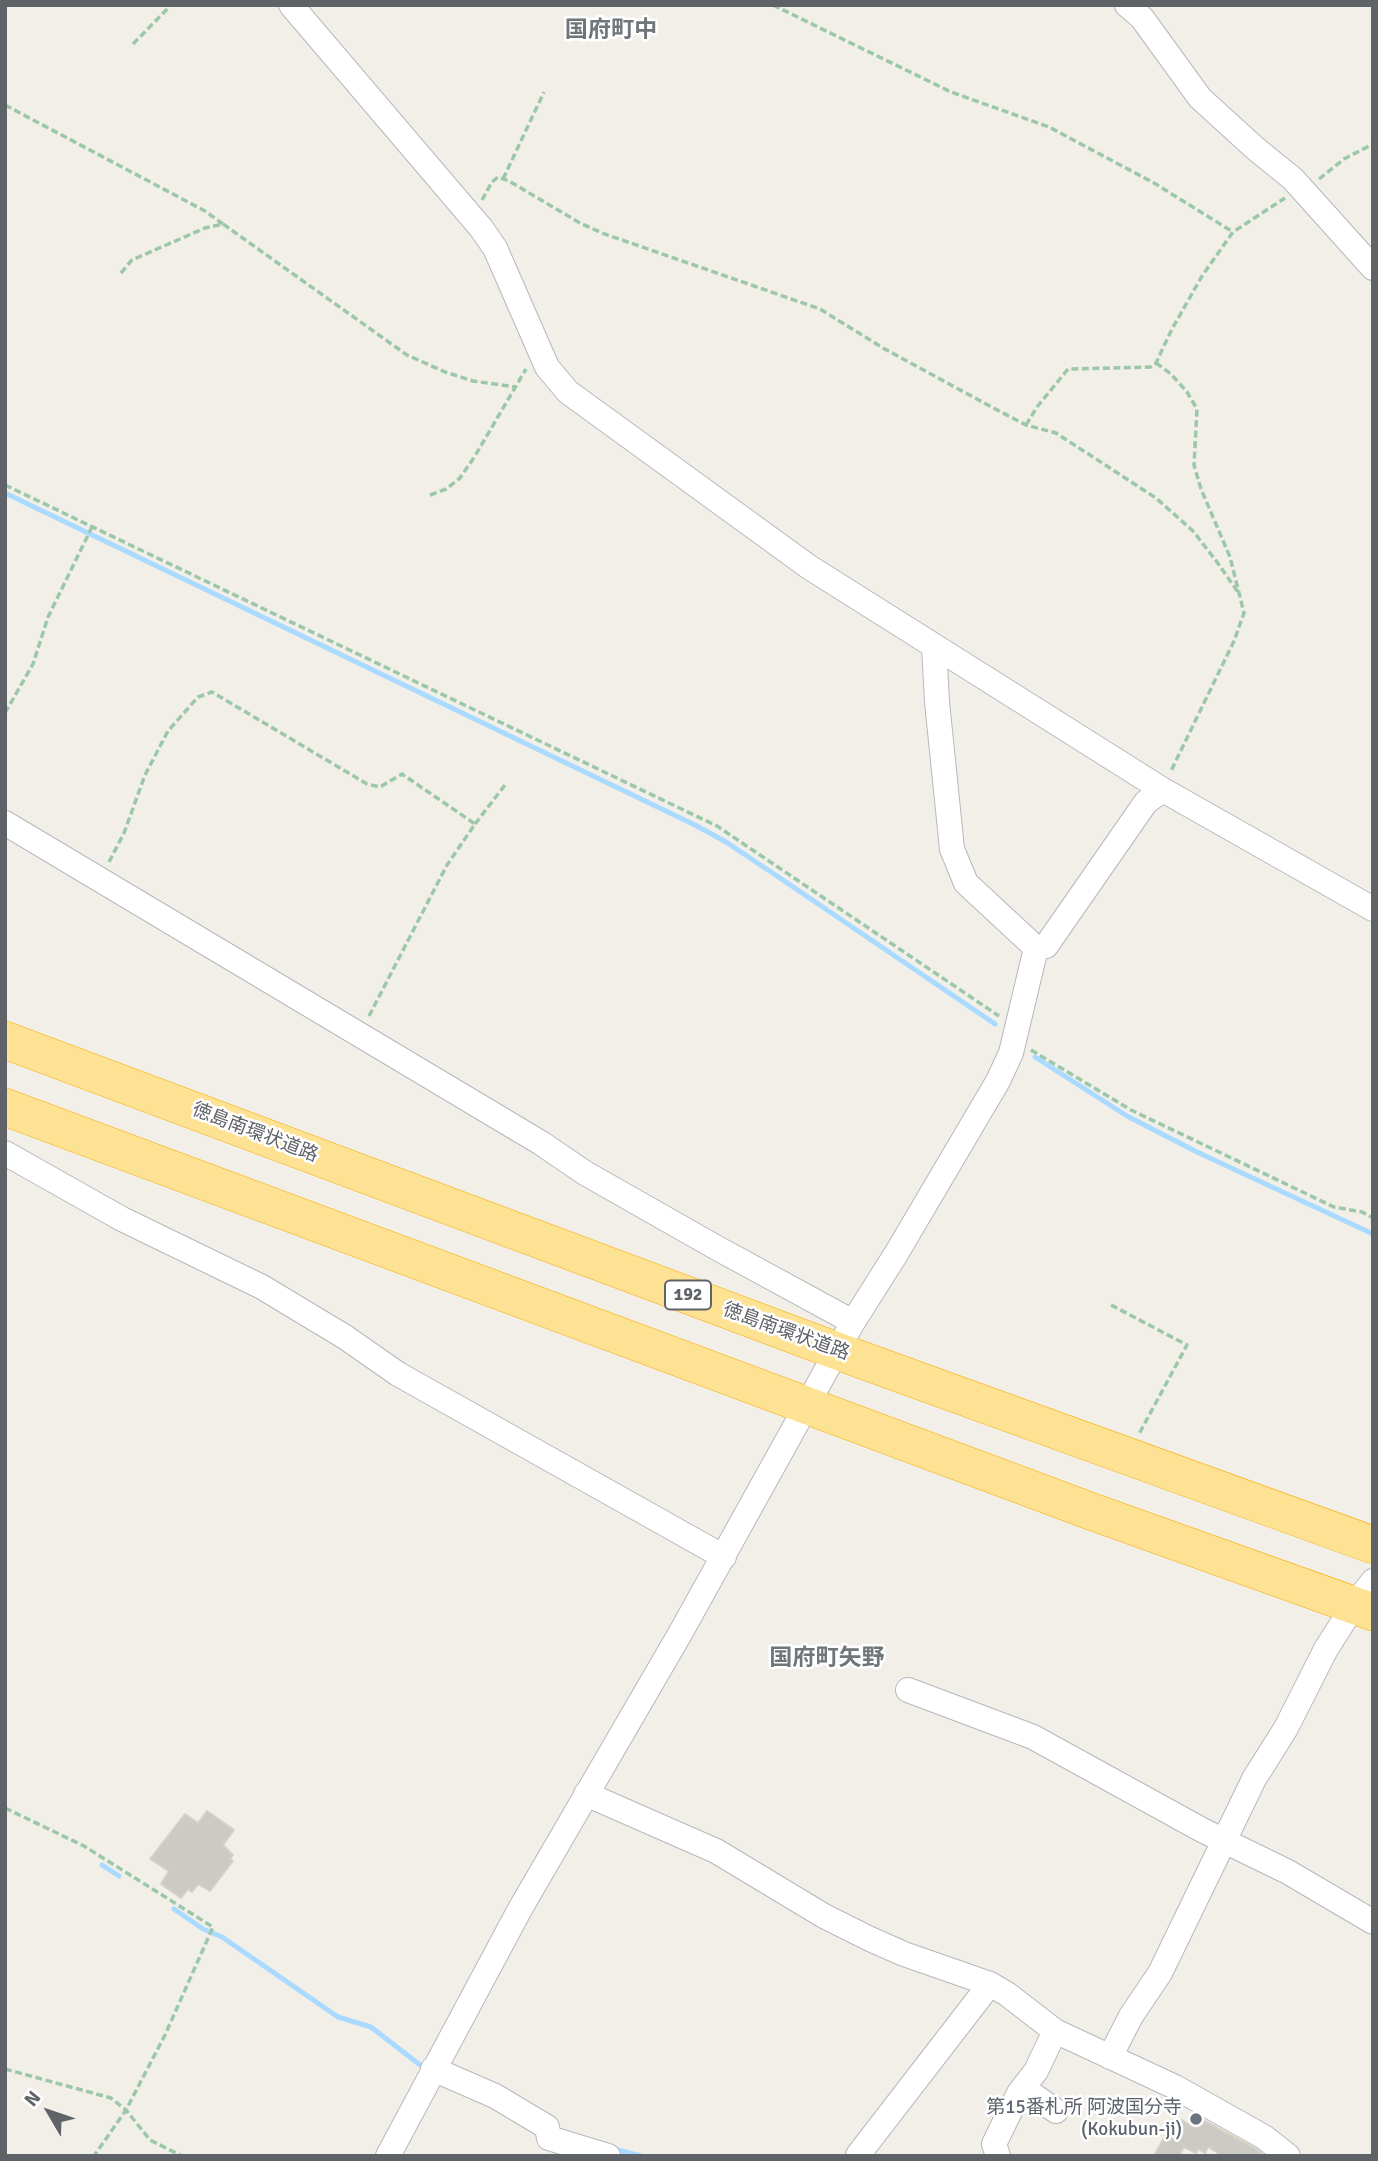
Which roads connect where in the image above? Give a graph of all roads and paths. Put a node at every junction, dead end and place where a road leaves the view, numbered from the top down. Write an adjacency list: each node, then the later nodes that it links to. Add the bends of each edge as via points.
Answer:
1 (171, 5): 5 (path)
2 (291, 5): 11 (street)
3 (773, 5): 13 (path, via 951,92 1049,127 1122,164)
4 (1127, 5): 10 (street, via 1142,18 1200,98)
5 (133, 44)
6 (544, 92): 9 (path)
7 (5, 105): 12 (path)
8 (1373, 144): 10 (path, via 1344,159 1313,184)
9 (503, 179): 11 (path, via 492,182); 19 (path, via 602,233 820,309)
10 (1301, 187): 13 (path); 14 (street)
11 (473, 218): 16 (street, via 495,248)
12 (223, 224): 15 (path, via 132,260); 18 (path, via 407,355 473,381)
13 (1233, 232): 17 (path, via 1202,276)
14 (1373, 268)
15 (121, 273)
16 (539, 352): 18 (path); 24 (street, via 568,392 596,414 809,567)
17 (1156, 363): 19 (path, via 1151,367 1068,369); 23 (path, via 1171,374 1197,409 1194,465)
18 (515, 387): 21 (path, via 460,478)
19 (1026, 425): 23 (path, via 1056,433 1156,498 1193,531)
20 (5, 485): 22 (path)
21 (430, 495)
22 (92, 527): 25 (path, via 48,617 33,664); 34 (path, via 717,826)
23 (1240, 596): 27 (path, via 1244,613 1234,641)
24 (934, 646): 27 (street); 32 (street, via 952,849 966,883)
25 (5, 713)
26 (505, 785): 29 (path)
27 (1163, 790): 31 (street); 32 (street, via 1146,802 1046,946)
28 (5, 823): 30 (street)
29 (475, 824): 30 (path, via 402,774 380,786 367,784 212,692 198,697 168,731); 33 (path, via 447,865)
30 (100, 879): 33 (street)
31 (1373, 909)
32 (1036, 948): 34 (street)
33 (359, 1034): 40 (street, via 717,1248)
34 (1016, 1034): 38 (path, via 1132,1110 1334,1208); 40 (street, via 998,1081)
35 (5, 1040): 40 (highway, 徳島南環状道路 / 192)
36 (5, 1107): 41 (highway)
37 (5, 1153): 44 (street, via 122,1219 262,1287 398,1374)
38 (1373, 1218)
39 (1111, 1305): 42 (path, via 1187,1345)
40 (845, 1337): 41 (street); 42 (highway, 徳島南環状道路 / 192)
41 (806, 1406): 44 (street); 45 (highway, via 1093,1513)
42 (1128, 1456): 43 (highway, 徳島南環状道路 / 192)
43 (1373, 1545)
44 (723, 1557): 47 (street)
45 (1366, 1599): 49 (street, via 1326,1649)
46 (908, 1690): 49 (street, via 1033,1737)
47 (586, 1794): 51 (street, via 716,1851 870,1939); 55 (street)
48 (5, 1808): 57 (path, via 84,1846 213,1927 166,2035)
49 (1225, 1841): 50 (street); 53 (street, via 1160,1973)
50 (1373, 1922)
51 (990, 1984): 52 (street); 59 (street)
52 (1055, 2031): 53 (street); 56 (street, via 1037,2071)
53 (1110, 2057): 65 (street, via 1187,2093)
54 (5, 2069): 57 (path, via 111,2098)
55 (433, 2069): 62 (street); 63 (street, via 475,2085 548,2133)
56 (1023, 2088): 58 (street); 64 (street, via 994,2144)
57 (126, 2110): 60 (path); 61 (path, via 150,2140)
58 (1056, 2111)
59 (858, 2155)
60 (94, 2156)
61 (183, 2156)
62 (388, 2156)
63 (608, 2156)
64 (998, 2156)
65 (1288, 2156)

